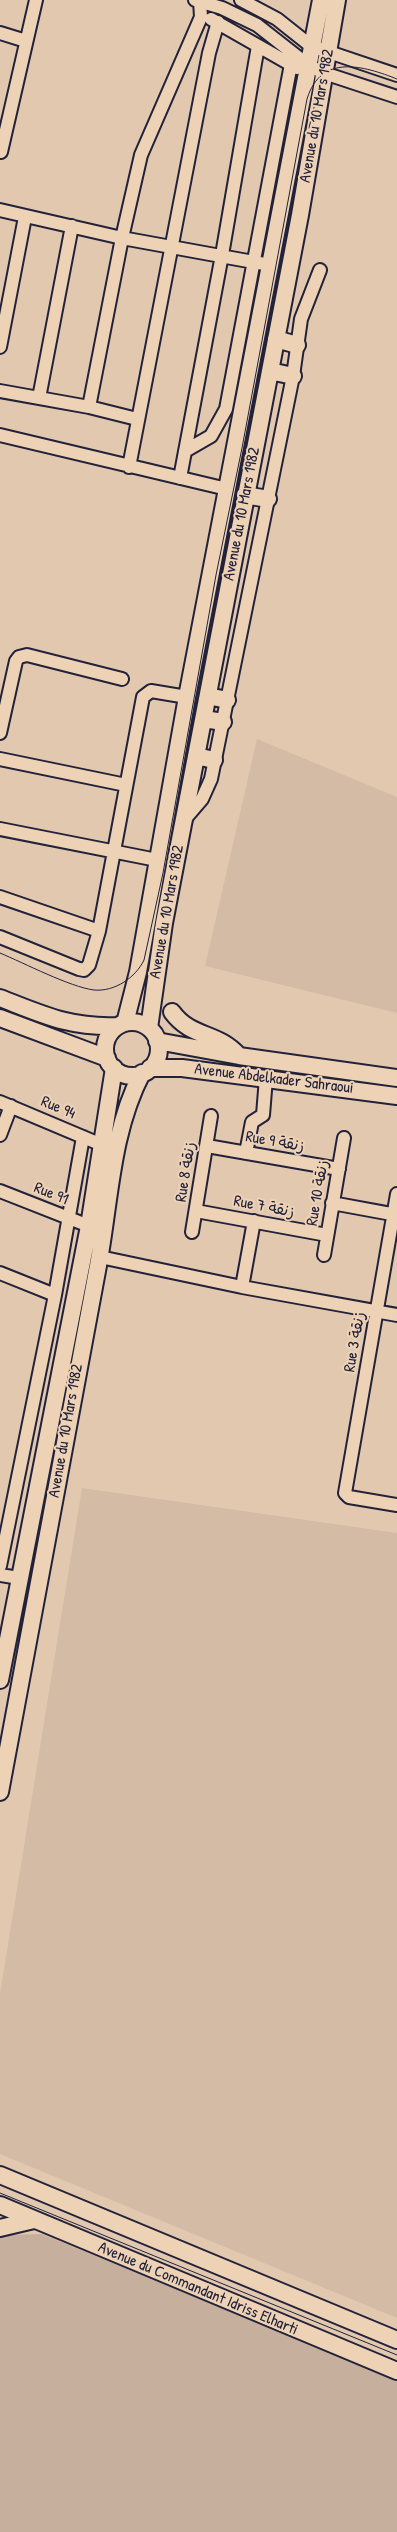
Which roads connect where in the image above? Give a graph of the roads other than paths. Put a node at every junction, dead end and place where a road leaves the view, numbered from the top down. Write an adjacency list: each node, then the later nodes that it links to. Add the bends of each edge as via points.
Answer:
1 (36, 0): 9 (street)
2 (241, 0): 11 (street, via 277,19)
3 (321, 0): 11 (main road, Avenue du 10 Mars 1982)
4 (337, 0): 12 (main road, Avenue du 10 Mars 1982)
5 (198, 1): 6 (street); 13 (street, via 222,8 257,25)
6 (202, 17): 7 (street); 21 (street, via 146,142)
7 (218, 22): 10 (street); 22 (street, via 208,53)
8 (0, 33): 9 (street)
9 (26, 41): 17 (street)
10 (258, 46): 13 (street); 23 (street)
11 (311, 46): 12 (street); 13 (main road, Avenue du 10 Mars 1982)
12 (328, 52): 14 (main road, Avenue du 10 Mars 1982); 15 (street)
13 (302, 68): 14 (street); 24 (street); 25 (main road, Avenue du 10 Mars 1982)
14 (324, 73): 16 (street); 27 (main road, Avenue du 10 Mars 1982)
15 (397, 75)
16 (397, 97)
17 (0, 154)
18 (0, 210): 19 (street)
19 (25, 217): 20 (street); 29 (street)
20 (72, 226): 21 (street); 33 (street)
21 (122, 238): 22 (street); 34 (street)
22 (172, 246): 23 (street); 35 (street)
23 (222, 255): 24 (street); 37 (street)
24 (253, 261): 25 (street); 37 (street, via 226,409 211,436)
25 (270, 265): 40 (main road, Avenue du 10 Mars 1982)
26 (320, 270): 28 (street, via 301,319)
27 (276, 340): 28 (main road); 30 (main road, Avenue du 10 Mars 1982)
28 (297, 345): 31 (street)
29 (0, 347)
30 (270, 371): 31 (main road); 41 (main road, Avenue du 10 Mars 1982)
31 (292, 376): 42 (street)
32 (0, 391): 33 (street)
33 (39, 398): 34 (street)
34 (89, 407): 35 (street)
35 (137, 419): 38 (street)
36 (0, 435): 38 (street)
37 (186, 451): 39 (street)
38 (129, 467): 39 (street)
39 (180, 478): 40 (street)
40 (227, 489): 45 (main road, Avenue du 10 Mars 1982)
41 (245, 495): 42 (main road); 44 (main road, Avenue du 10 Mars 1982)
42 (268, 499): 46 (street)
43 (122, 678): 49 (street, via 27,655 19,656)
44 (208, 696): 46 (main road); 47 (main road, Avenue du 10 Mars 1982)
45 (187, 697): 53 (street, via 151,691 143,697); 57 (main road, Avenue du 10 Mars 1982)
46 (227, 700): 48 (street)
47 (204, 719): 48 (main road); 50 (main road, Avenue du 10 Mars 1982)
48 (222, 722): 52 (street)
49 (0, 733)
50 (196, 756): 52 (main road); 54 (main road, Avenue du 10 Mars 1982)
51 (0, 759): 53 (street)
52 (214, 760): 54 (street, via 206,793)
53 (126, 785): 56 (street)
54 (184, 820): 65 (main road, Avenue du 10 Mars 1982, via 164,923)
55 (0, 829): 56 (street)
56 (114, 852): 57 (street); 59 (street)
57 (157, 860): 64 (main road, Avenue du 10 Mars 1982, via 138,972)
58 (0, 897): 59 (street)
59 (99, 931): 60 (street, via 89,966 84,970)
60 (0, 937)
61 (0, 998): 64 (main road, via 64,1023 92,1027)
62 (172, 1012): 66 (main road, via 187,1029 222,1040)
63 (0, 1018): 67 (main road)
64 (122, 1024): 65 (main road, via 142,1024); 67 (main road, via 107,1039 105,1048)
65 (153, 1035): 66 (main road, Avenue Abdelkader Sahraoui); 68 (main road, via 157,1056)
66 (238, 1056): 70 (main road, Avenue Abdelkader Sahraoui)
67 (110, 1063): 68 (main road, via 127,1075); 77 (main road, Avenue du 10 Mars 1982)
68 (146, 1071): 69 (main road, Avenue Abdelkader Sahraoui, via 182,1068); 92 (main road, Avenue du 10 Mars 1982, via 127,1105 120,1130)
69 (266, 1078): 71 (main road, Avenue Abdelkader Sahraoui); 79 (street, via 263,1115 252,1122)
70 (397, 1078)
71 (397, 1096)
72 (6, 1104): 74 (street); 75 (street, Rue 94)
73 (211, 1116): 78 (street, Rue 8 زنقة)
74 (0, 1135)
75 (83, 1137): 77 (street, Rue 94); 86 (street)
76 (344, 1138): 80 (street, Rue 10 زنقة)
77 (102, 1146): 88 (main road, Avenue du 10 Mars 1982)
78 (207, 1146): 79 (street, Rue 9 زنقة); 84 (street, Rue 8 زنقة)
79 (246, 1154): 80 (street, Rue 9 زنقة)
80 (338, 1170): 83 (street, Rue 10 زنقة)
81 (0, 1191): 86 (street, Rue 91)
82 (397, 1194): 85 (street, Rue 3 زنقة)
83 (332, 1203): 85 (street); 90 (street, Rue 10 زنقة)
84 (196, 1210): 87 (street, Rue 7 زنقة); 89 (street, Rue 8 زنقة)
85 (395, 1215): 96 (street, Rue 3 زنقة)
86 (69, 1218): 88 (street, Rue 91); 95 (street)
87 (254, 1221): 90 (street, Rue 7 زنقة); 94 (street)
88 (90, 1226): 101 (main road, Avenue du 10 Mars 1982)
89 (192, 1232)
90 (327, 1236): 91 (street, Rue 10 زنقة)
91 (324, 1254)
92 (100, 1257): 94 (street); 103 (main road, Avenue du 10 Mars 1982)
93 (0, 1273): 95 (street)
94 (242, 1287): 96 (street)
95 (55, 1295): 99 (street)
96 (377, 1312): 97 (street); 98 (street, Rue 3 زنقة, via 346,1495)
97 (397, 1315)
98 (397, 1505)
99 (0, 1566)
100 (0, 1575): 101 (street)
101 (19, 1578): 102 (main road, Avenue du 10 Mars 1982)
102 (0, 1680)
103 (0, 1792)
104 (0, 2175): 108 (main road, Avenue du Commandant Idriss Elharti)
105 (0, 2205): 106 (main road, Avenue du Commandant Idriss Elharti)
106 (34, 2220): 107 (main road); 109 (main road, Avenue du Commandant Idriss Elharti)
107 (0, 2228)
108 (397, 2340)
109 (397, 2371)

